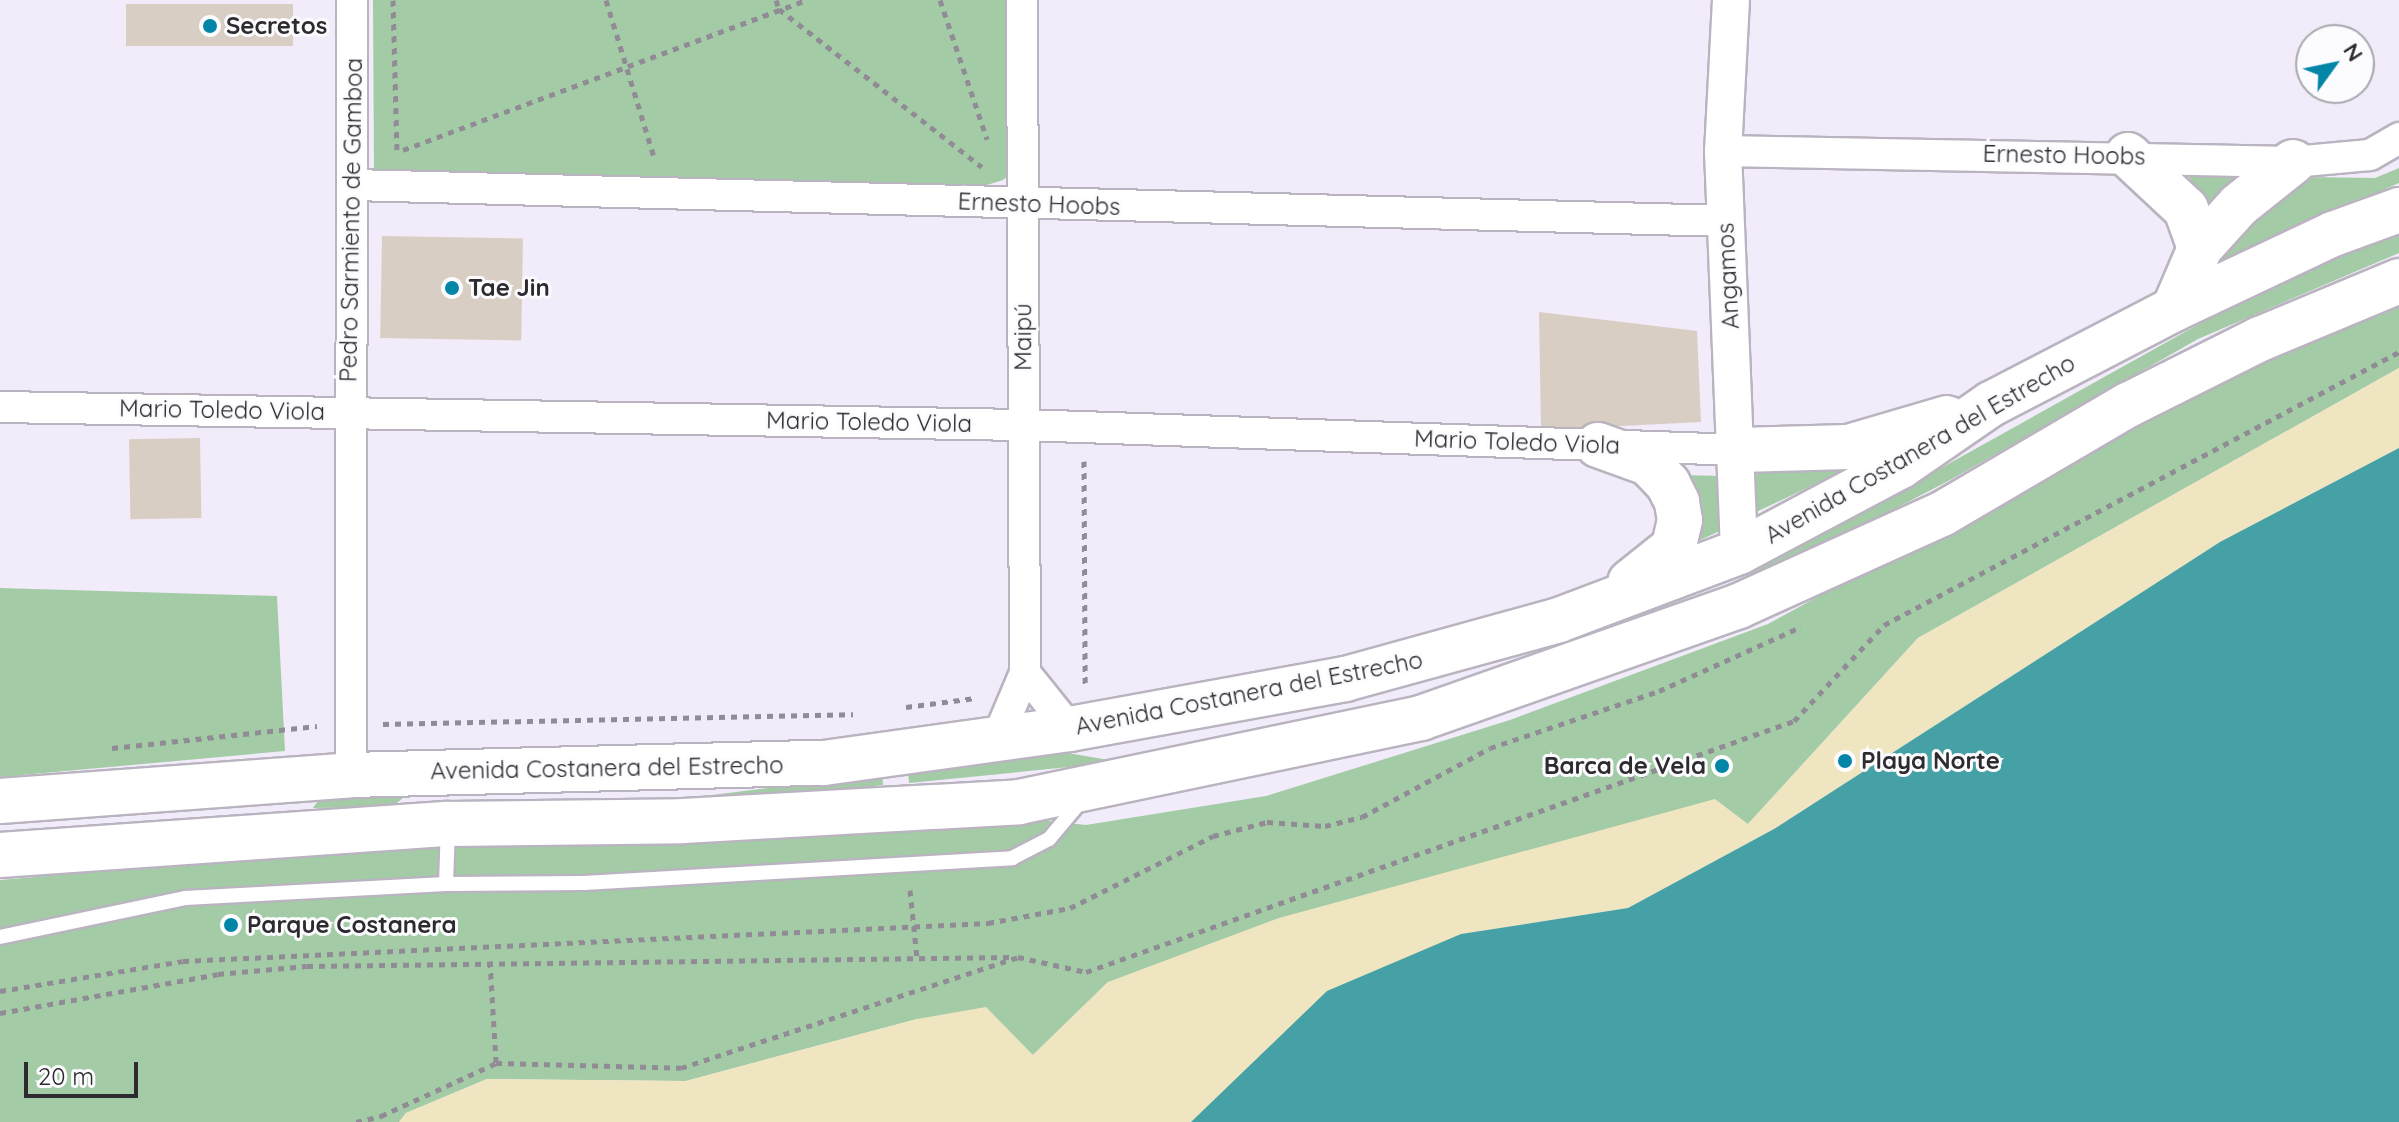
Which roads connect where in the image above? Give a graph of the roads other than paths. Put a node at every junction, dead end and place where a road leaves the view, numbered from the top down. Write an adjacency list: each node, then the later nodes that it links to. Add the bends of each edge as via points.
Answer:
1 (352, 0): 8 (street, Pedro Sarmiento de Gamboa)
2 (1022, 0): 9 (street, Maipú)
3 (1731, 0): 5 (street, Angamos)
4 (2399, 138): 7 (street, Ernesto Hoobs, via 2370,155)
5 (1723, 151): 6 (street, Ernesto Hoobs); 11 (street, Angamos)
6 (2128, 155): 7 (street, Ernesto Hoobs); 12 (main road, via 2186,209)
7 (2293, 162): 12 (main road, via 2239,205)
8 (353, 185): 9 (street, Ernesto Hoobs); 17 (street, Pedro Sarmiento de Gamboa)
9 (1023, 204): 11 (street, Ernesto Hoobs); 18 (street, Maipú)
10 (2399, 210): 14 (main road, Avenida Costanera del Estrecho, via 2333,234)
11 (1725, 221): 20 (street, Angamos)
12 (2200, 248): 14 (main road)
13 (2399, 281): 23 (main road, Avenida Costanera del Estrecho, via 2260,339 2128,405 1942,514)
14 (2174, 309): 15 (main road, Avenida Costanera del Estrecho)
15 (1991, 404): 20 (main road, via 1848,447); 21 (main road, Avenida Costanera del Estrecho, via 1901,466)
16 (0, 407): 17 (street, Mario Toledo Viola)
17 (349, 411): 18 (street, Mario Toledo Viola); 29 (street, Pedro Sarmiento de Gamboa)
18 (1024, 425): 19 (street, Mario Toledo Viola); 24 (street, Maipú)
19 (1598, 445): 20 (street, Mario Toledo Viola); 22 (main road, via 1648,463 1668,484 1680,520 1674,547 1648,572)
20 (1739, 450): 21 (street, Angamos)
21 (1739, 552): 22 (main road, Avenida Costanera del Estrecho); 23 (main road)
22 (1559, 620): 25 (main road, Avenida Costanera del Estrecho, via 1345,679)
23 (1674, 633): 28 (main road, Avenida Costanera del Estrecho, via 1421,718)
24 (1027, 686): 25 (street); 26 (street, Maipú)
25 (1070, 729): 26 (main road, Avenida Costanera del Estrecho); 28 (main road)
26 (997, 739): 27 (main road, Avenida Costanera del Estrecho, via 824,763)
27 (523, 769): 29 (main road, Avenida Costanera del Estrecho); 32 (main road)
28 (1176, 772): 30 (main road, Avenida Costanera del Estrecho)
29 (351, 775): 31 (main road, Avenida Costanera del Estrecho); 33 (main road)
30 (1092, 788): 32 (main road, Avenida Costanera del Estrecho, via 1019,802 683,821); 35 (lane, via 1049,839 1012,858 584,883)
31 (0, 801)
32 (448, 824): 33 (main road, Avenida Costanera del Estrecho); 35 (lane)
33 (229, 839): 34 (main road, Avenida Costanera del Estrecho)
34 (0, 855)
35 (446, 884): 36 (lane, via 185,898)
36 (0, 937)

